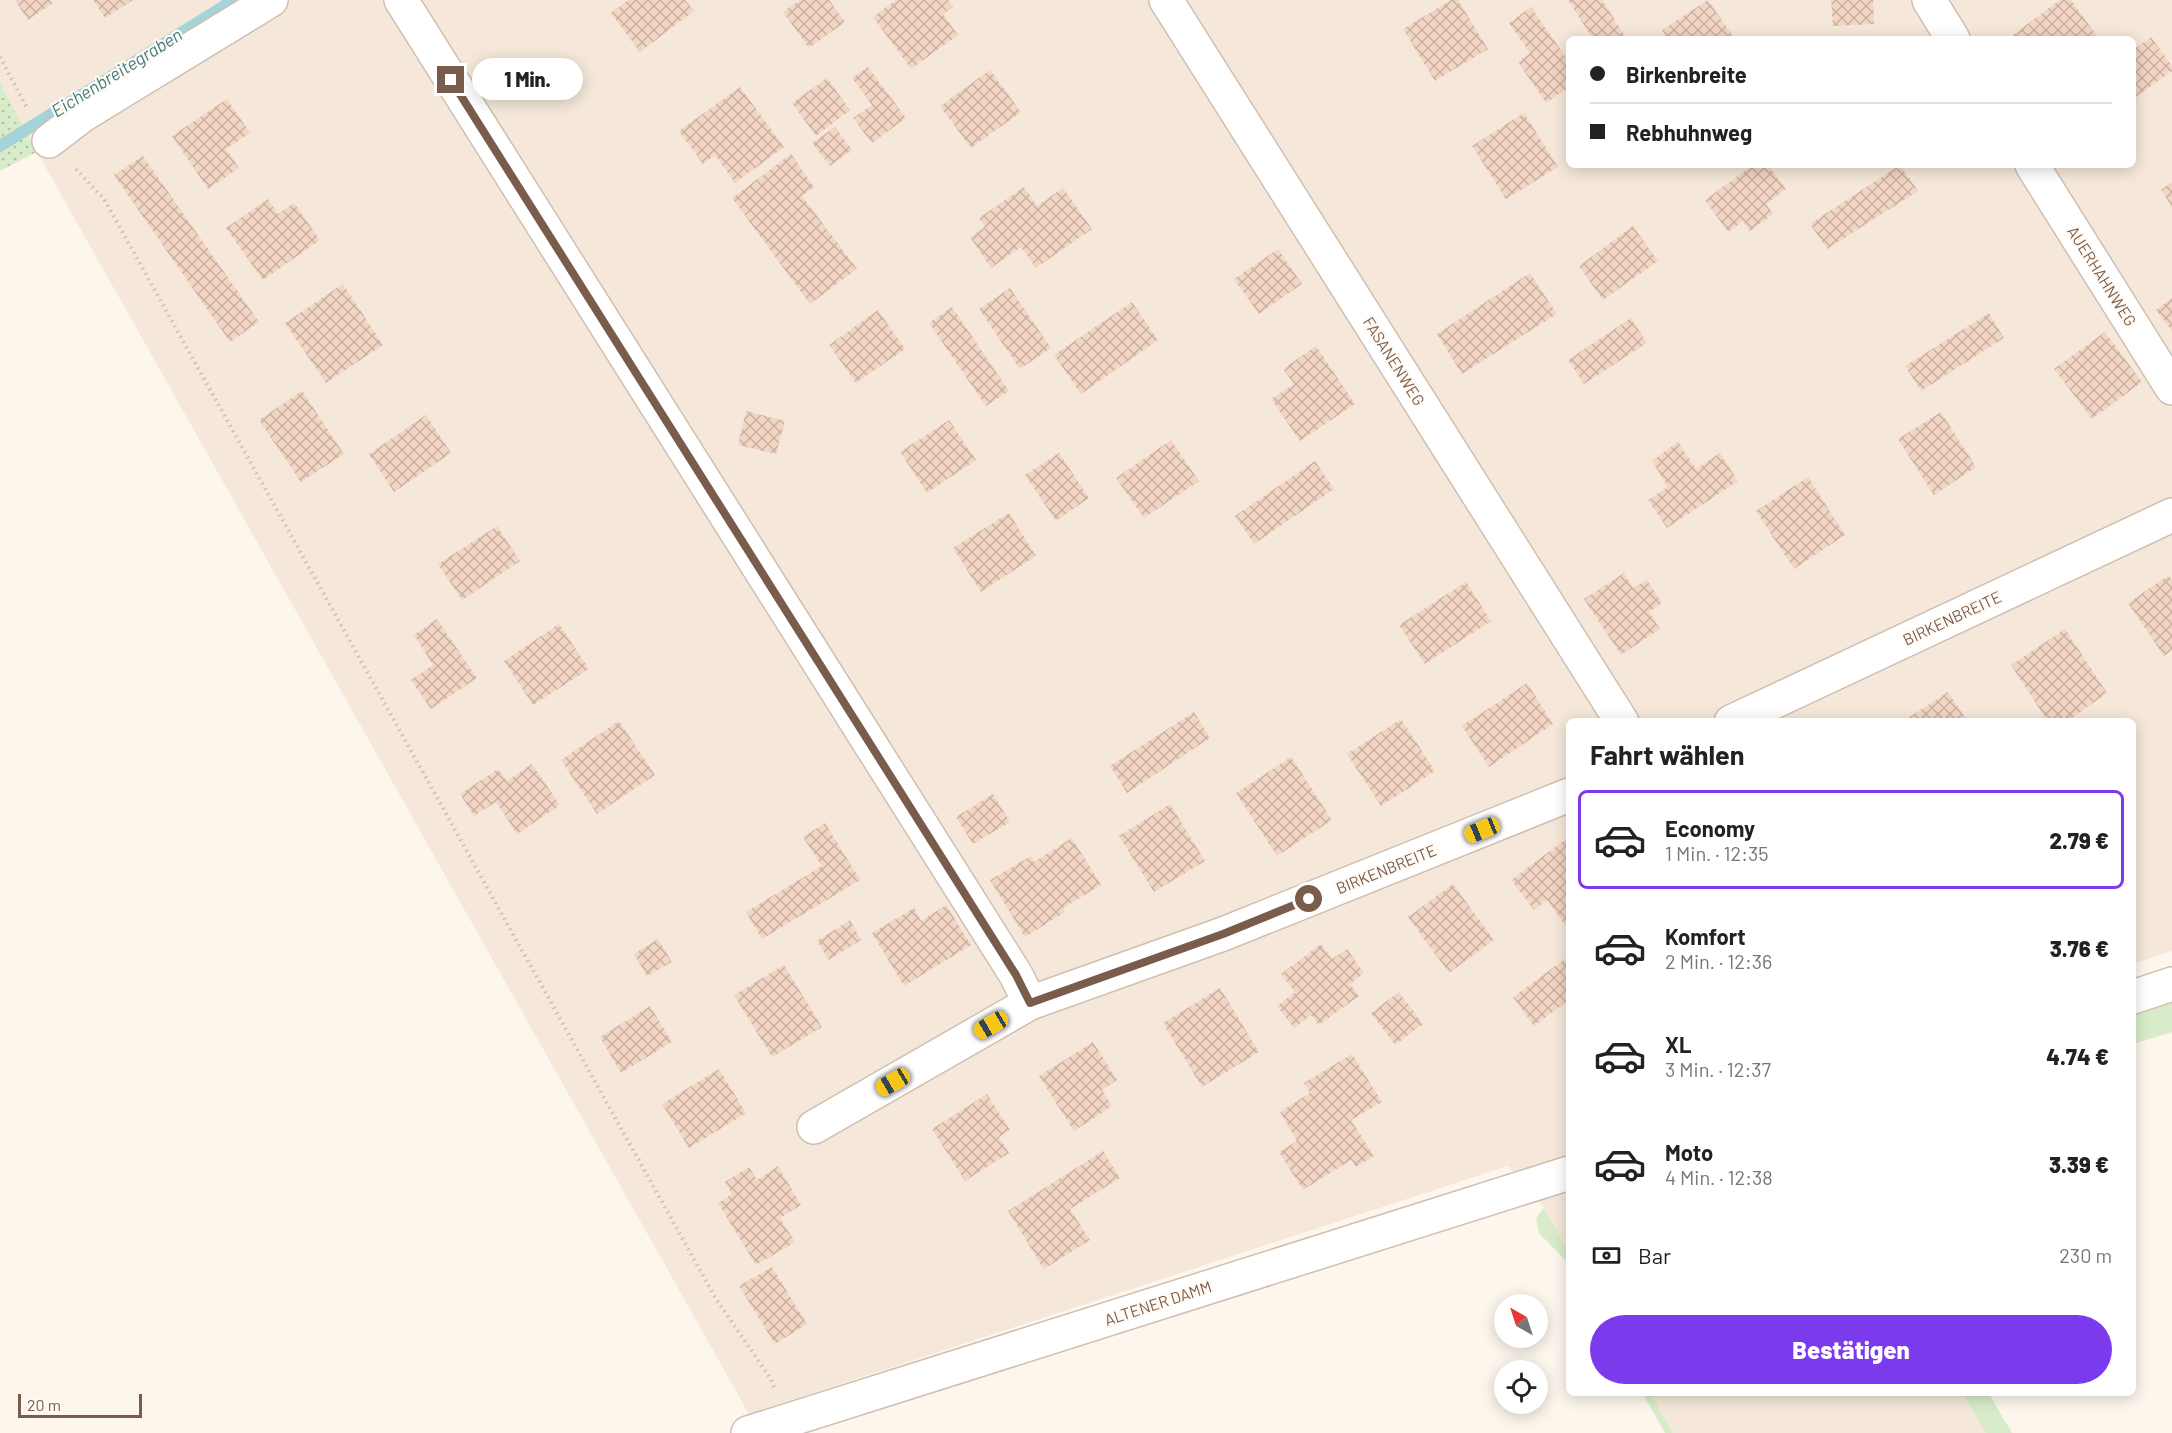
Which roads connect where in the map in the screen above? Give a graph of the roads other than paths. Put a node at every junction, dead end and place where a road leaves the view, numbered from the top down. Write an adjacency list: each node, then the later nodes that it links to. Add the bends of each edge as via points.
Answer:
1 (271, 0): 6 (street, via 83,115)
2 (401, 0): 15 (street, via 1016,975)
3 (1166, 0): 10 (street, FASANENWEG)
4 (1929, 0): 5 (street)
5 (1951, 36)
6 (49, 141)
7 (2034, 168): 8 (street, AUERHAHNWEG)
8 (2172, 388)
9 (2172, 515): 11 (street, BIRKENBREITE)
10 (1619, 718)
11 (1740, 718)
12 (1566, 796): 15 (street, BIRKENBREITE, via 1223,934)
13 (2172, 984): 14 (street)
14 (2136, 996)
15 (1030, 1003): 16 (street, BIRKENBREITE)
16 (814, 1127)
17 (1566, 1174): 18 (street, ALTENER DAMM)
18 (748, 1433)

